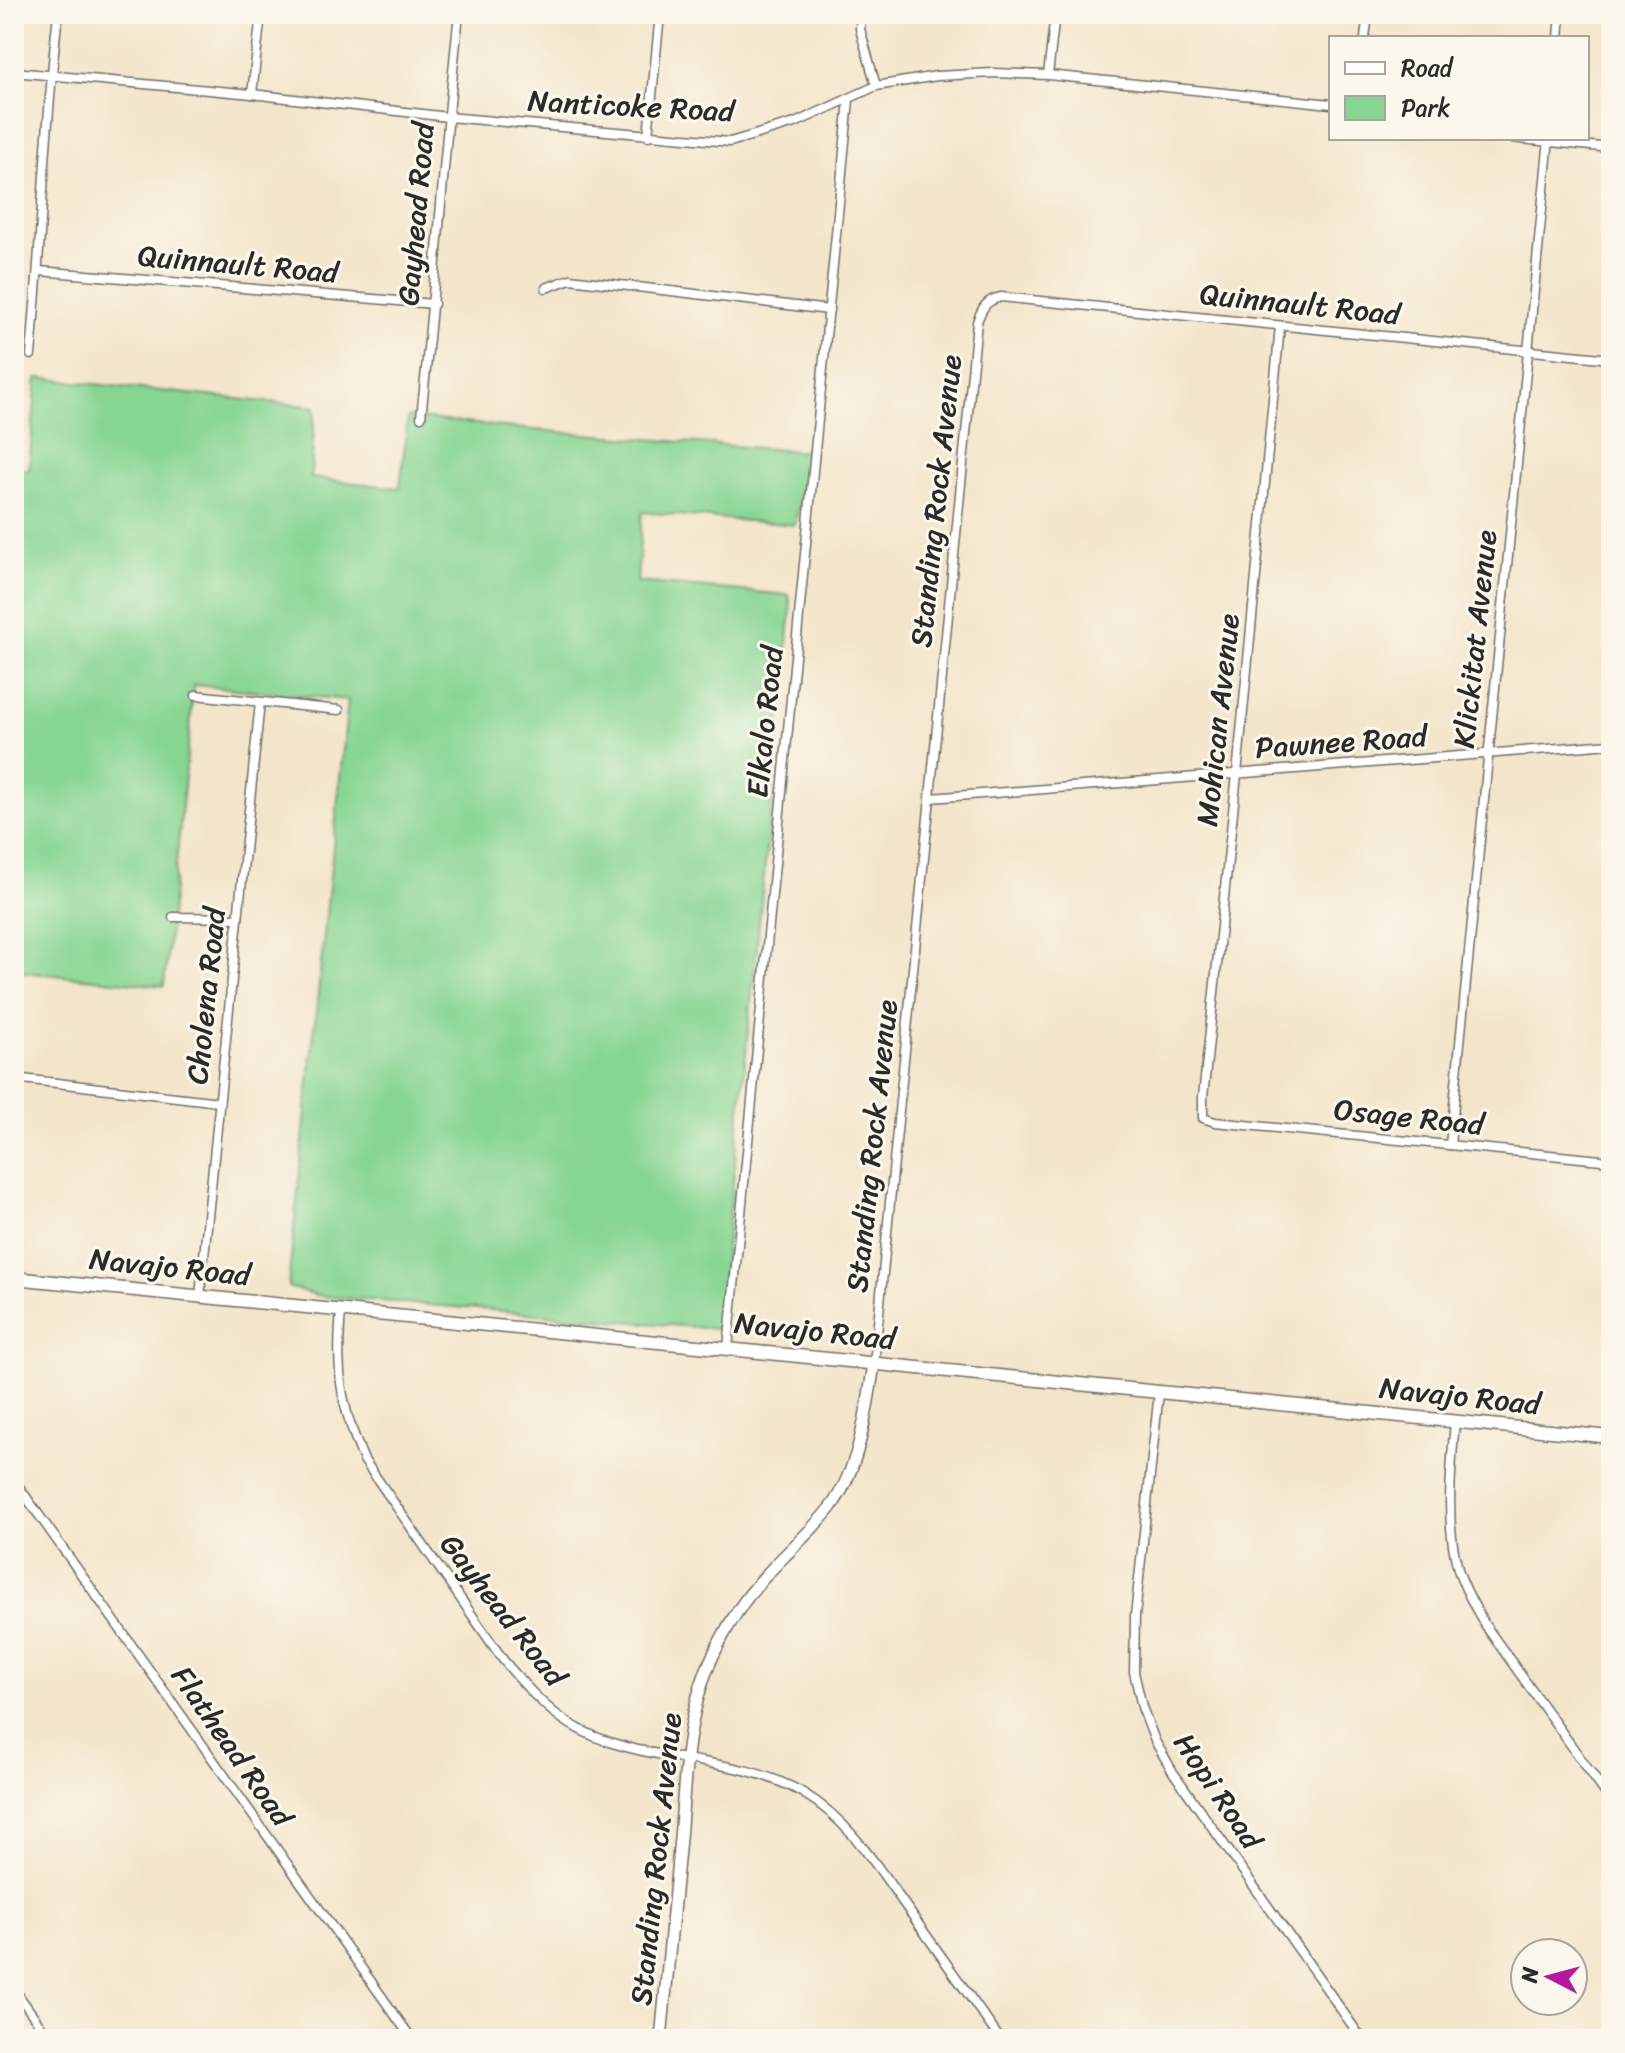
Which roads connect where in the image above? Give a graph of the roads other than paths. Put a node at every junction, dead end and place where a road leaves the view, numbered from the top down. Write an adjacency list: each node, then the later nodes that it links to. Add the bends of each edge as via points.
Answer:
1 (58, 14): 12 (street)
2 (261, 14): 15 (street)
3 (459, 14): 18 (street, Gayhead Road)
4 (660, 14): 19 (street)
5 (861, 14): 14 (street, via 860,29)
6 (1055, 14): 13 (street)
7 (1368, 14): 9 (street)
8 (1561, 14): 10 (street)
9 (1365, 36)
10 (1559, 36)
11 (14, 72): 12 (street, Nanticoke Road)
12 (51, 75): 15 (street, Nanticoke Road); 22 (street)
13 (1048, 75): 14 (street, Nanticoke Road, via 937,76); 17 (street, Nanticoke Road)
14 (876, 86): 16 (street, Nanticoke Road)
15 (252, 94): 18 (street, Nanticoke Road)
16 (849, 100): 19 (street, Nanticoke Road, via 730,142); 26 (street, Elkalo Road)
17 (1329, 104)
18 (448, 117): 19 (street, Nanticoke Road); 24 (street, Gayhead Road)
19 (648, 136)
20 (1549, 140): 21 (street); 28 (street, Klickitat Avenue)
21 (1611, 148)
22 (39, 271): 24 (street, Quinnault Road); 29 (street)
23 (546, 288): 26 (street, via 570,279)
24 (434, 304): 31 (street, Gayhead Road)
25 (986, 304): 27 (street, Quinnault Road, via 1001,297); 38 (street, Standing Rock Avenue, via 977,322)
26 (829, 310): 49 (street, Elkalo Road)
27 (1280, 326): 28 (street, Quinnault Road); 37 (street, Mohican Avenue)
28 (1528, 351): 30 (street, Quinnault Road); 36 (street, Klickitat Avenue)
29 (31, 355)
30 (1611, 359)
31 (421, 417)
32 (196, 695): 33 (street)
33 (260, 702): 34 (street); 40 (street, Cholena Road)
34 (339, 710)
35 (1611, 744): 36 (street, Pawnee Road)
36 (1487, 755): 37 (street, Pawnee Road); 44 (street, Klickitat Avenue)
37 (1237, 774): 38 (street, Pawnee Road); 43 (street, Mohican Avenue)
38 (931, 798): 50 (street, Standing Rock Avenue)
39 (173, 917): 40 (street)
40 (238, 918): 42 (street, Cholena Road)
41 (14, 1078): 42 (street)
42 (219, 1102): 47 (street, Cholena Road)
43 (1203, 1118): 44 (street, Osage Road)
44 (1450, 1145): 45 (street, Osage Road)
45 (1611, 1161)
46 (14, 1278): 47 (main road, Navajo Road)
47 (200, 1296): 48 (main road, Navajo Road)
48 (341, 1311): 49 (main road, Navajo Road); 55 (street, Gayhead Road, via 342,1400 364,1460 504,1661 570,1724 628,1747)
49 (728, 1348): 50 (main road, Navajo Road)
50 (874, 1364): 51 (main road, Navajo Road); 55 (street, Standing Rock Avenue, via 846,1480 831,1506 756,1586 725,1629 698,1697)
51 (1159, 1392): 52 (main road, Navajo Road); 62 (street, Hopi Road, via 1135,1616 1134,1672 1142,1707 1173,1772)
52 (1455, 1421): 53 (main road, Navajo Road); 56 (street, via 1451,1489 1458,1568 1485,1625)
53 (1611, 1437)
54 (14, 1480): 59 (street, Flathead Road)
55 (687, 1758): 60 (street, Standing Rock Avenue); 61 (street, Gayhead Road, via 782,1783 842,1823)
56 (1611, 1801)
57 (14, 1989): 58 (street)
58 (50, 2039)
59 (412, 2039)
60 (661, 2039)
61 (1000, 2039)
62 (1362, 2039)

